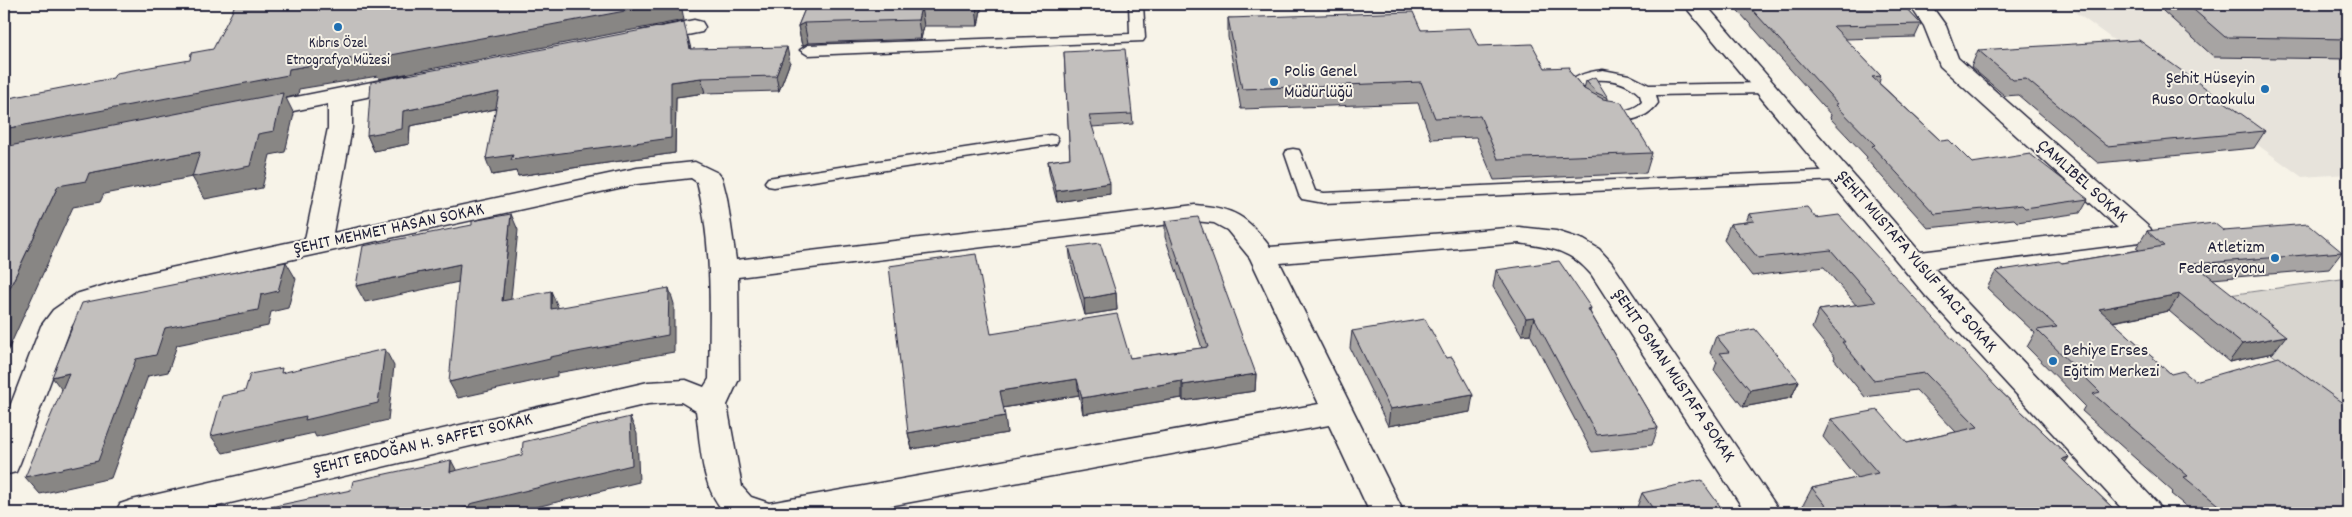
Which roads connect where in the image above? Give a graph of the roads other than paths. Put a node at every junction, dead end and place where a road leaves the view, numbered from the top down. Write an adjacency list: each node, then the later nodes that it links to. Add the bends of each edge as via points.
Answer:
1 (1136, 4): 6 (lane, via 1138,38)
2 (1694, 4): 8 (street)
3 (1919, 4): 18 (street, via 1935,26 1948,61 2140,234)
4 (694, 28): 5 (street)
5 (627, 40)
6 (808, 50)
7 (426, 78): 10 (street)
8 (1766, 88): 9 (lane); 14 (street)
9 (1646, 90)
10 (340, 94): 11 (street); 16 (street, via 340,128)
11 (234, 115)
12 (1050, 140): 15 (lane)
13 (1293, 154): 14 (lane, via 1308,195 1324,198)
14 (1840, 175): 18 (street)
15 (774, 182)
16 (316, 245): 19 (street, ŞEHIT MEHMET HASAN SOKAK, via 637,176 695,170 709,178); 22 (street, ŞEHIT MEHMET HASAN SOKAK, via 148,282 86,301 63,316 56,326)
17 (1263, 256): 19 (street, via 1240,225 1232,220 1195,213); 21 (street); 27 (street, ŞEHIT OSMAN MUSTAFA SOKAK, via 1519,235 1574,246 1588,255 1617,291)
18 (1913, 262): 28 (street)
19 (724, 270): 20 (street, via 724,379)
20 (711, 405): 23 (street, ŞEHIT ERDOĞAN H. SAFFET SOKAK, via 686,391 648,393); 24 (street, via 723,482 728,494 739,506)
21 (1337, 412): 25 (street); 26 (street)
22 (4, 461)
23 (132, 513)
24 (758, 513)
25 (780, 513)
26 (1387, 513)
27 (1764, 513)
28 (2146, 513)

